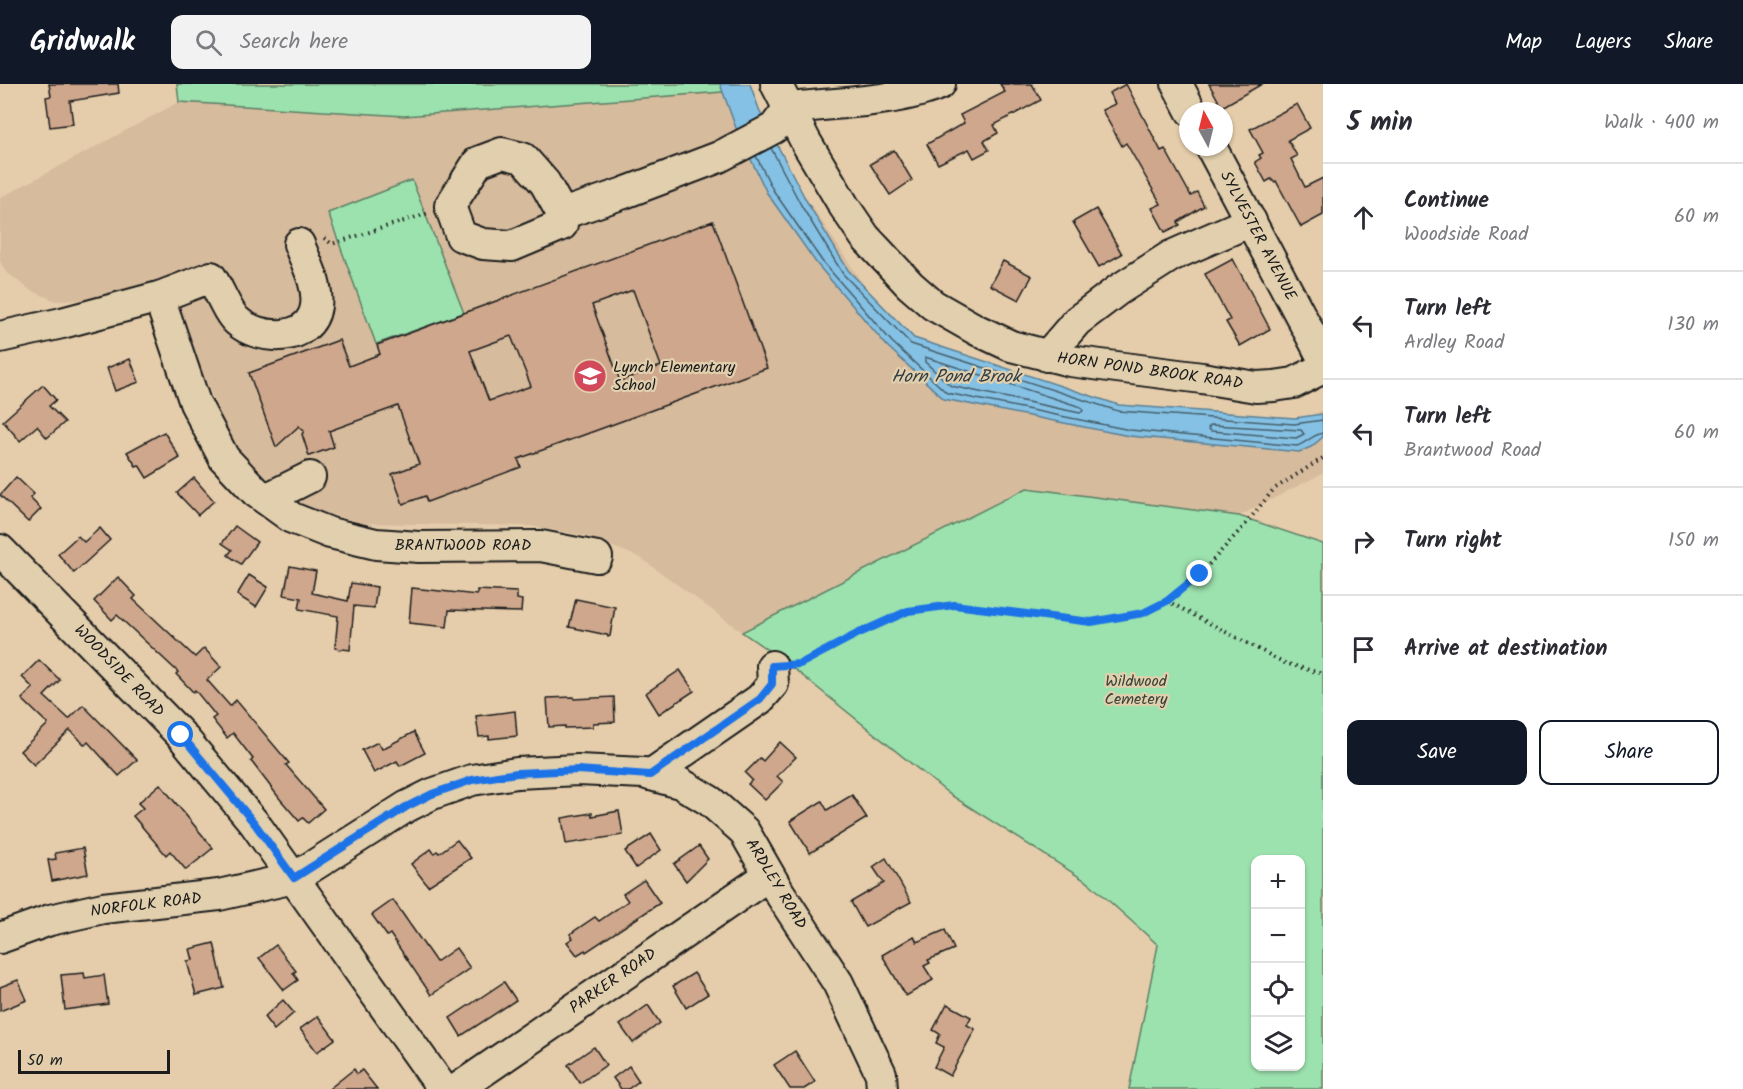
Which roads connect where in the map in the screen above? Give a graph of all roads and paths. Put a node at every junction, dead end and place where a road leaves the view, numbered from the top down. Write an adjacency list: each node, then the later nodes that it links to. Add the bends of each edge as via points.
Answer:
1 (940, 84): 4 (street, via 902,95)
2 (1177, 84): 3 (street)
3 (1186, 102)
4 (780, 106): 7 (street, via 734,149 695,167); 12 (street, HORN POND BROOK ROAD, via 865,237 910,285 933,305 977,330 1011,346)
5 (1216, 156): 8 (street, SYLVESTER AVENUE)
6 (450, 206): 7 (street, via 461,236 483,244 512,246 562,225); 7 (street, via 478,162 501,153 523,158 545,183); 9 (path, via 332,244)
7 (562, 214)
8 (1251, 221): 12 (street, via 1171,256 1118,290 1077,321); 13 (street, SYLVESTER AVENUE)
9 (310, 240): 10 (street, via 316,308 303,328 288,334 272,337 255,333 236,320 211,277)
10 (159, 297): 11 (street); 17 (street, BRANTWOOD ROAD, via 195,403 224,458)
11 (0, 337)
12 (1047, 356): 14 (street, HORN POND BROOK ROAD, via 1256,387 1294,382)
13 (1323, 358)
14 (1323, 368)
15 (1323, 458): 20 (path, via 1274,489 1200,574)
16 (310, 477): 17 (street)
17 (266, 499): 19 (street, BRANTWOOD ROAD, via 292,518 330,533 376,544 541,546)
18 (0, 550): 25 (street, WOODSIDE ROAD, via 181,735)
19 (597, 557)
20 (1167, 601): 21 (path, via 1143,613 1091,622 954,605 908,611 800,664); 22 (path, via 1285,663)
21 (772, 666): 23 (street, via 772,684 760,699)
22 (1323, 674)
23 (650, 775): 24 (street, ARDLEY ROAD, via 680,783 710,801 744,831); 25 (street, ARDLEY ROAD, via 578,770 472,780 406,807)
24 (769, 875): 28 (street, PARKER ROAD); 29 (street, ARDLEY ROAD, via 838,983 881,1074)
25 (294, 878): 26 (street, NORFOLK ROAD, via 219,895 103,908 50,920); 27 (street, WOODSIDE ROAD)
26 (0, 938)
27 (443, 1089)
28 (457, 1089)
29 (882, 1089)

